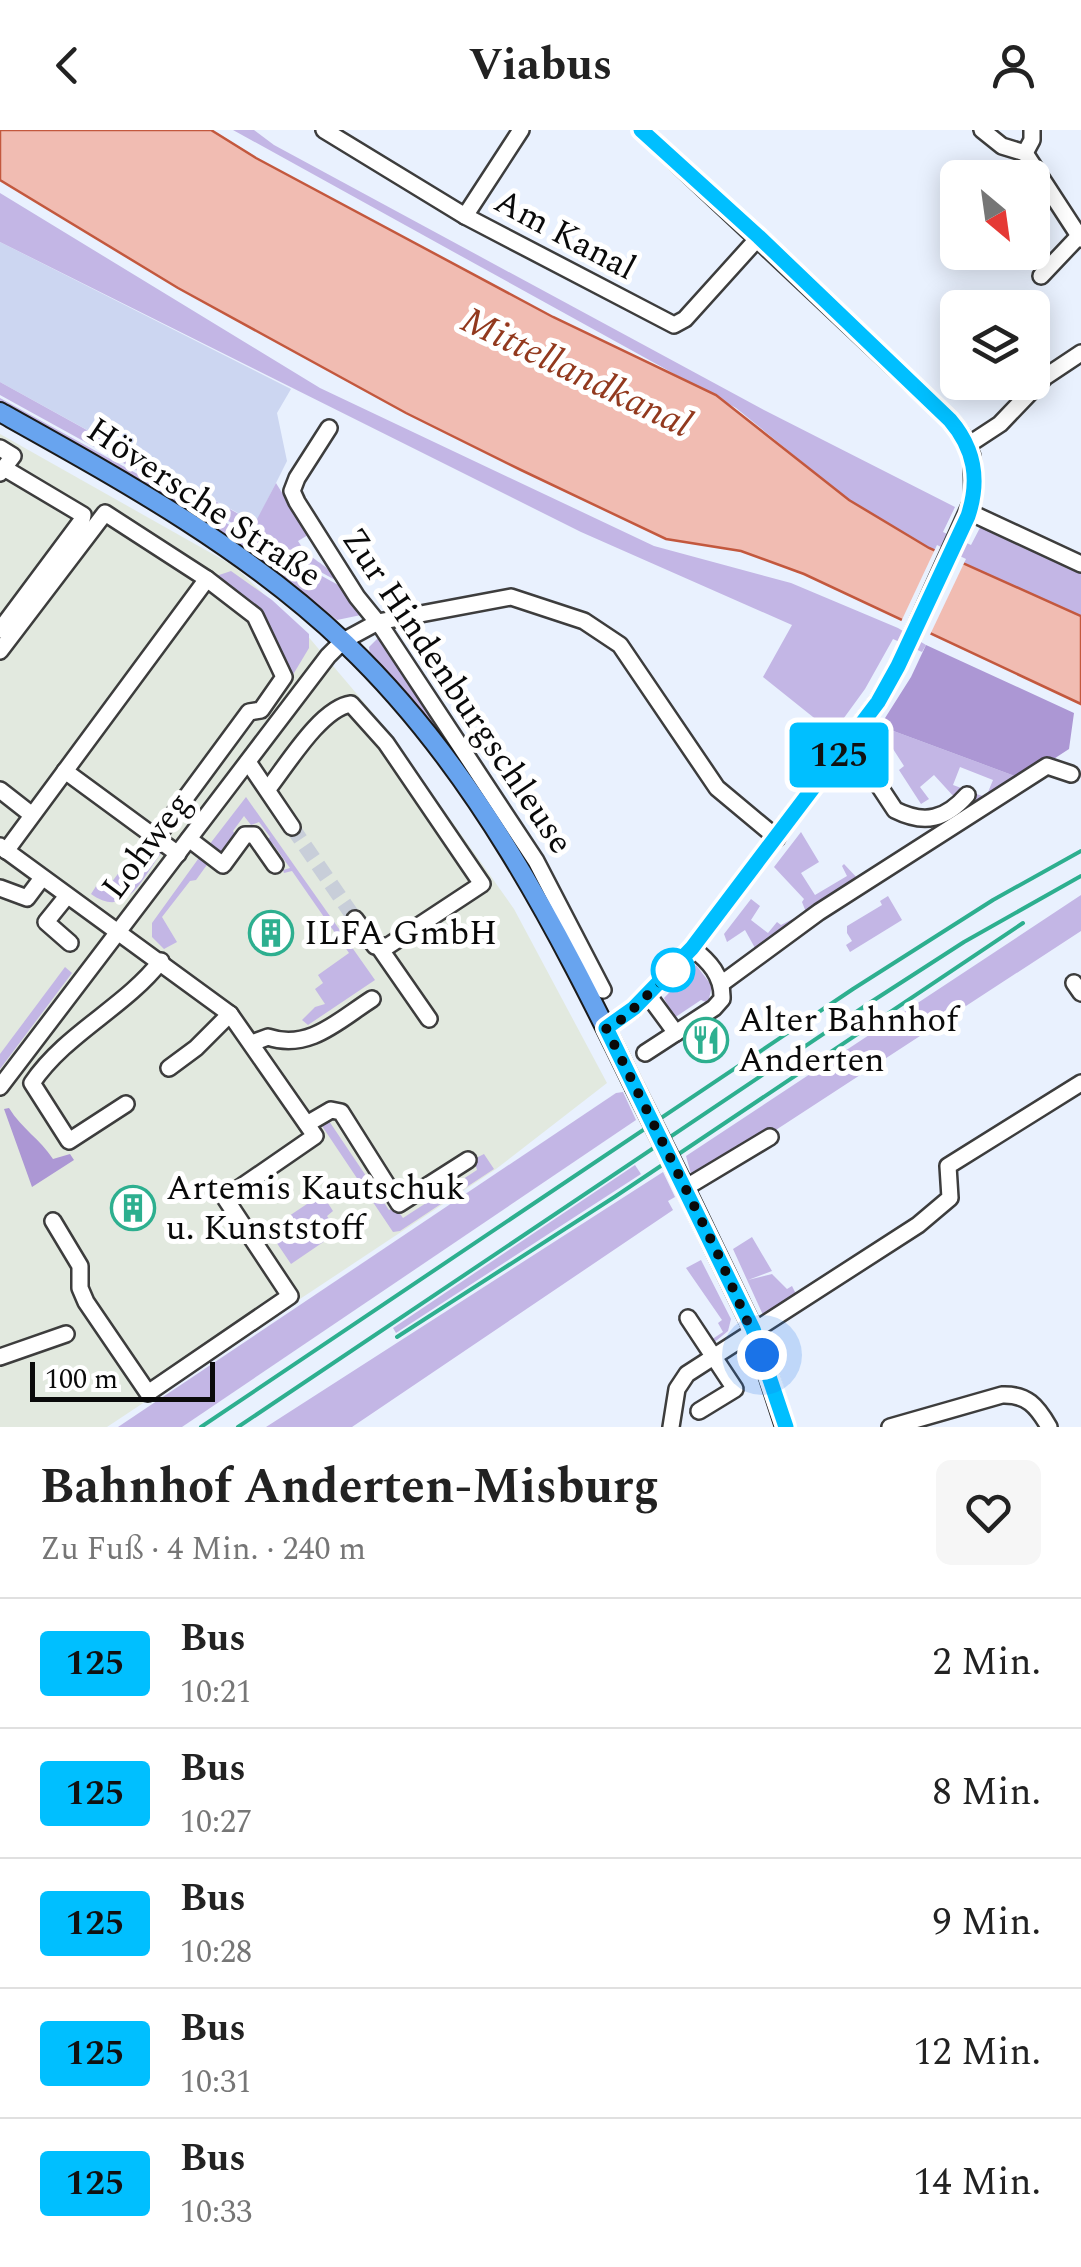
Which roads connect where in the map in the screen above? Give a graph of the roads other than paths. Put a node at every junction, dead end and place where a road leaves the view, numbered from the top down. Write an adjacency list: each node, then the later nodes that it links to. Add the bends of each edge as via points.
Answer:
1 (324, 130): 7 (street, Am Kanal)
2 (520, 130): 7 (street)
3 (641, 130): 8 (street)
4 (982, 130): 6 (street)
5 (1032, 130): 6 (street)
6 (1025, 153): 9 (street)
7 (465, 216): 8 (street, Am Kanal, via 674,324)
8 (759, 237): 14 (street, via 950,420)
9 (1080, 237): 10 (street)
10 (1041, 276)
11 (1081, 352): 14 (street)
12 (0, 412): 22 (main road, Höversche Straße, via 229,550)
13 (330, 428): 20 (street, Zur Hindenburgschleuse, via 292,491)
14 (968, 445): 17 (street, via 975,478)
15 (0, 448): 16 (street, via 13,456)
16 (2, 470): 21 (street, via 83,515)
17 (969, 512): 18 (street); 26 (street, via 908,645)
18 (1081, 564)
19 (207, 579): 23 (street, via 104,513); 24 (street, via 255,616 284,677); 28 (street)
20 (378, 622): 22 (street); 36 (street, via 512,597 584,621 612,637 726,798); 51 (street, Zur Hindenburgschleuse, via 535,859)
21 (0, 630)
22 (342, 640): 25 (street, Lohweg); 56 (main road, Höversche Straße, via 423,728 474,798)
23 (0, 651)
24 (261, 710): 25 (street); 35 (street, via 249,712)
25 (279, 724): 27 (street, Lohweg)
26 (847, 745): 32 (street, via 905,815 937,819); 36 (street)
27 (248, 762): 30 (street); 37 (street, Lohweg)
28 (65, 771): 33 (street); 35 (street)
29 (1071, 774): 50 (street, via 1047,766 819,912)
30 (268, 789): 34 (street); 47 (street, via 342,705 351,704 386,743 482,884)
31 (0, 790): 33 (street)
32 (967, 795)
33 (32, 815): 38 (street)
34 (292, 827)
35 (156, 838): 39 (street)
36 (777, 838): 48 (street)
37 (189, 839): 39 (street, Lohweg); 40 (street, via 224,865 245,835 254,835)
38 (3, 849): 41 (street)
39 (178, 854): 45 (street, Lohweg)
40 (275, 865)
41 (42, 878): 42 (street, via 27,898); 43 (street)
42 (0, 888)
43 (66, 896): 45 (street); 46 (street, via 46,922)
44 (355, 918): 47 (street)
45 (121, 932): 49 (street); 62 (street, Lohweg)
46 (70, 943)
47 (379, 948): 55 (street)
48 (692, 948): 50 (street); 52 (street)
49 (160, 961): 54 (street); 63 (street, via 32,1083 69,1142)
50 (721, 984): 57 (street, via 722,999 714,1008)
51 (604, 990)
52 (648, 995): 56 (street); 57 (street)
53 (372, 998): 58 (street, via 306,1041 268,1037)
54 (230, 1014): 58 (street); 60 (street)
55 (429, 1019)
56 (606, 1028): 67 (main road, Höversche Straße, bridge)
57 (676, 1032): 59 (street)
58 (252, 1043): 64 (street)
59 (645, 1053)
60 (169, 1068)
61 (1081, 1083): 70 (street, via 948,1166 950,1198 918,1226)
62 (0, 1088)
63 (126, 1104)
64 (306, 1124): 66 (street, via 331,1110 341,1112 399,1204); 68 (street, via 315,1136 225,1198 290,1296 148,1393 86,1302 80,1266)
65 (770, 1137): 67 (street)
66 (468, 1160)
67 (683, 1184): 70 (main road, Höversche Straße)
68 (53, 1221)
69 (688, 1318): 72 (street)
70 (753, 1329): 72 (street); 76 (main road, Höversche Straße)
71 (66, 1334): 73 (street)
72 (713, 1356): 74 (street, via 735,1389); 75 (street, via 681,1381)
73 (0, 1357)
74 (700, 1412)
75 (667, 1426)
76 (786, 1427)
77 (890, 1427): 78 (street, via 1016,1394 1034,1404)
78 (1050, 1427)

